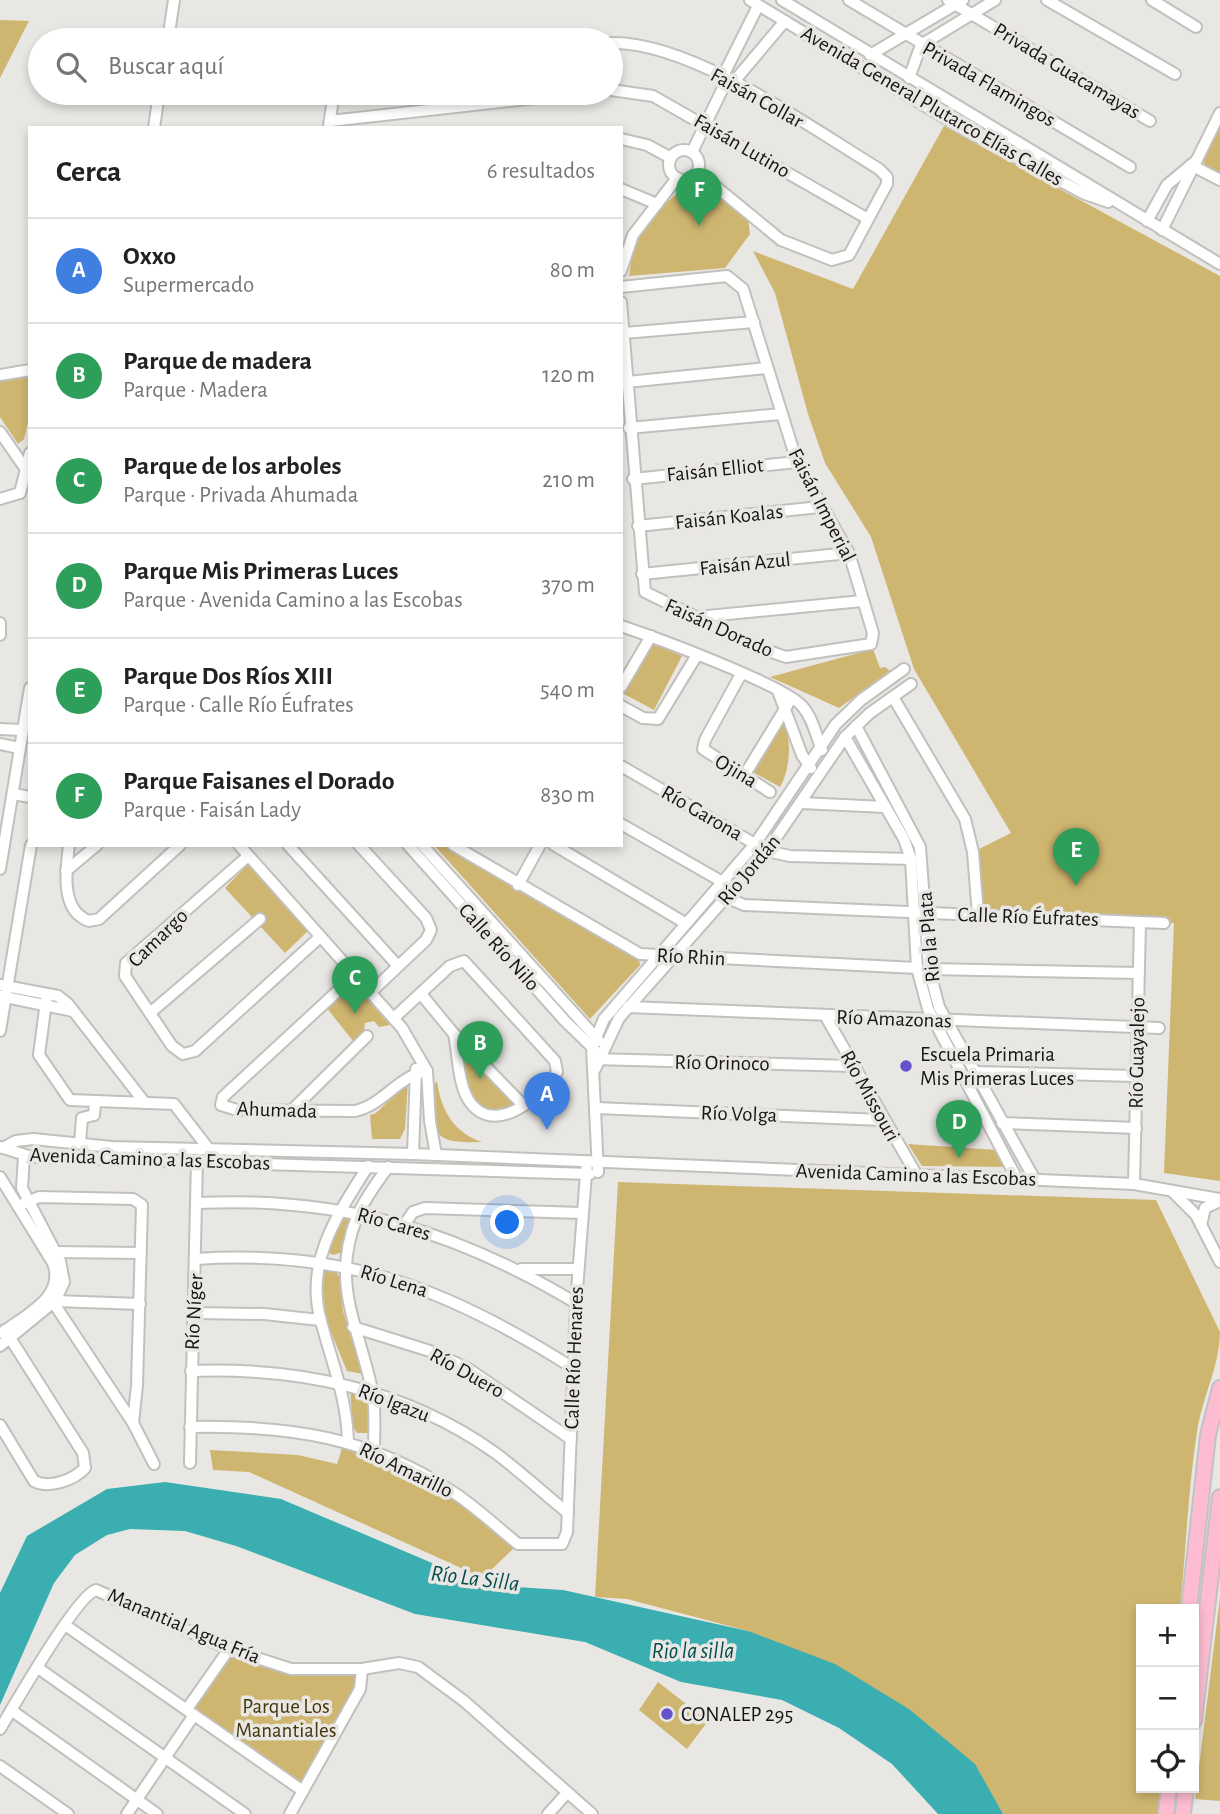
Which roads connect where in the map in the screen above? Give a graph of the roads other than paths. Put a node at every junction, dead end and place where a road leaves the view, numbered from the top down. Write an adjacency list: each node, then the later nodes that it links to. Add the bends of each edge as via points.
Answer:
1 (174, 0): 12 (street)
2 (782, 0): 16 (street, Avenida General Plutarco Elías Calles)
3 (849, 0): 13 (street, Privada Flamingos)
4 (995, 0): 9 (street)
5 (1047, 0): 17 (street)
6 (1152, 0): 11 (street)
7 (956, 2): 9 (street, Privada Guacamayas); 13 (street)
8 (754, 3): 10 (street, Avenida General Plutarco Elías Calles); 18 (street)
9 (970, 13): 14 (street); 27 (street, Privada Guacamayas)
10 (785, 21): 20 (street); 31 (street, Avenida General Plutarco Elías Calles)
11 (1196, 27)
12 (170, 28)
13 (905, 34): 14 (street, Privada Flamingos); 16 (street)
14 (921, 44): 19 (street); 37 (street, Privada Flamingos)
15 (623, 45): 18 (street, Faisán Collar, via 652,47)
16 (870, 55): 19 (street, Avenida General Plutarco Elías Calles)
17 (1175, 74)
18 (723, 76): 20 (street, Faisán Collar); 21 (street)
19 (909, 78): 32 (street, Avenida General Plutarco Elías Calles)
20 (735, 83): 21 (street); 44 (street, Faisán Collar, via 887,177)
21 (722, 90): 28 (street)
22 (623, 92): 28 (street, Faisán Lutino, via 653,96)
23 (157, 105): 30 (street)
24 (332, 105): 29 (street)
25 (486, 105): 29 (street)
26 (1220, 113): 36 (street)
27 (1150, 121)
28 (704, 123): 34 (street); 44 (street, Faisán Lutino)
29 (329, 125)
30 (153, 126)
31 (963, 130): 32 (street, via 970,129 1001,145); 43 (street, Avenida General Plutarco Elías Calles, via 1085,194)
32 (1009, 135): 43 (street, Avenida General Plutarco Elías Calles)
33 (623, 139): 35 (street)
34 (691, 152): 35 (street, via 681,150); 38 (street, via 698,159)
35 (671, 158): 39 (street)
36 (1195, 163): 40 (street); 45 (street, via 1167,185); 46 (street)
37 (1130, 167)
38 (698, 172): 39 (street, via 688,179); 44 (street, via 781,240 832,260 849,255)
39 (677, 178): 42 (street)
40 (1220, 180)
41 (623, 189): 42 (street)
42 (657, 204): 47 (street)
43 (1118, 204): 45 (street, Avenida General Plutarco Elías Calles)
44 (868, 219)
45 (1147, 222): 46 (street, Avenida General Plutarco Elías Calles)
46 (1162, 230): 49 (street, Avenida General Plutarco Elías Calles)
47 (627, 236): 48 (street)
48 (623, 259)
49 (1220, 264)
50 (623, 287): 51 (street, Faisán Imperial, via 727,276 743,289)
51 (754, 322): 53 (street); 54 (street, Faisán Imperial)
52 (623, 323): 53 (street, Faisán Dorado)
53 (624, 333): 57 (street, Faisán Dorado)
54 (768, 368): 57 (street); 58 (street, Faisán Imperial)
55 (28, 370): 56 (street)
56 (0, 375)
57 (627, 382): 59 (street, Faisán Dorado)
58 (781, 414): 59 (street); 61 (street, Faisán Imperial)
59 (629, 428): 63 (street, Faisán Dorado)
60 (0, 432): 62 (street)
61 (797, 462): 63 (street, Faisán Elliot); 66 (street, Faisán Imperial)
62 (27, 477): 64 (street)
63 (633, 478): 67 (street, Faisán Dorado)
64 (25, 494): 65 (street)
65 (0, 499)
66 (820, 507): 67 (street, Faisán Koalas); 68 (street, Faisán Imperial)
67 (638, 526): 69 (street, Faisán Dorado)
68 (849, 553): 69 (street, Faisán Azul); 70 (street, Faisán Imperial)
69 (642, 574): 71 (street, Faisán Dorado, via 648,595)
70 (862, 601): 71 (street); 76 (street, Faisán Imperial)
71 (694, 617): 76 (street, Faisán Dorado, via 786,657 864,647)
72 (0, 623): 74 (street)
73 (623, 627): 75 (street)
74 (0, 635)
75 (651, 636): 77 (street); 80 (street)
76 (873, 641)
77 (697, 655): 79 (street); 85 (street, via 658,719 648,720)
78 (904, 669): 91 (street, via 850,709)
79 (741, 674): 84 (street, via 778,691); 96 (street, Ojina, via 703,749)
80 (623, 684)
81 (911, 684): 82 (street, Río Jordán)
82 (893, 697): 86 (street, Río Jordán); 126 (street, via 961,808 969,829)
83 (28, 698): 88 (street)
84 (788, 702): 91 (street, via 805,709); 94 (street); 96 (street)
85 (623, 707)
86 (856, 726): 89 (street, Río Jordán); 125 (street, Rio la Plata, via 920,848)
87 (0, 729): 88 (street)
88 (22, 730): 92 (street)
89 (845, 737): 93 (street, Río Jordán); 102 (street, Rio la Plata)
90 (0, 744): 92 (street)
91 (820, 745): 93 (street); 94 (street)
92 (19, 748): 99 (street)
93 (828, 762): 97 (street, Río Jordán)
94 (808, 764): 97 (street); 104 (street)
95 (623, 767): 104 (street, Río Garona)
96 (744, 776): 98 (street, Ojina)
97 (818, 776): 101 (street, Río Jordán)
98 (770, 792)
99 (13, 794): 100 (street); 120 (street)
100 (28, 797)
101 (801, 803): 102 (street); 117 (street, Río Jordán)
102 (885, 807): 119 (street, Rio la Plata)
103 (623, 825): 123 (street)
104 (755, 844): 117 (street, Río Garona); 123 (street)
105 (31, 847): 138 (street)
106 (69, 847): 121 (street)
107 (95, 847): 121 (street)
108 (178, 847): 121 (street, via 95,921 82,919 72,908)
109 (241, 847): 118 (street)
110 (290, 847): 134 (street)
111 (361, 847): 134 (street, via 430,925 426,940)
112 (410, 847): 153 (street, Calle Río Nilo)
113 (424, 847): 153 (street, Calle Río Nilo)
114 (456, 847): 122 (street, Río Rhin)
115 (539, 847): 122 (street)
116 (557, 847): 129 (street)
117 (767, 851): 119 (street, Río Garona, via 790,856); 124 (street, Río Jordán)
118 (248, 856): 131 (street); 143 (street, Camargo, via 126,963 125,976)
119 (911, 859): 125 (street, Rio la Plata)
120 (0, 869)
121 (66, 871)
122 (518, 886): 132 (street, Río Rhin, via 634,951)
123 (719, 886): 124 (street, Calle Río Éufrates); 129 (street)
124 (730, 894): 125 (street, Calle Río Éufrates, via 744,905); 133 (street, Río Jordán)
125 (920, 913): 126 (street, Calle Río Éufrates); 135 (street, Rio la Plata)
126 (978, 915): 128 (street, Calle Río Éufrates)
127 (260, 919): 143 (street)
128 (1140, 922): 130 (street, Calle Río Éufrates); 136 (street, Río Guayalejo)
129 (685, 923): 132 (street)
130 (1164, 923)
131 (320, 937): 137 (street); 143 (street, Camargo, via 195,1051 177,1051)
132 (656, 956): 133 (street, Río Rhin); 153 (street, via 617,1000)
133 (673, 957): 135 (street, Río Rhin); 142 (street, Río Jordán)
134 (398, 966): 139 (street)
135 (923, 969): 136 (street, Río Rhin); 146 (street, Rio la Plata, via 923,997); 147 (street, Rio la Plata)
136 (1139, 973): 148 (street, Río Guayalejo)
137 (355, 975): 139 (street); 164 (street, Ahumada, via 220,1102 228,1109)
138 (3, 991): 141 (street); 150 (street)
139 (371, 992): 144 (street)
140 (421, 994): 144 (street); 151 (street); 162 (street, via 455,962 470,965 557,1065 555,1076)
141 (46, 1000): 160 (street, via 39,1055 70,1100); 161 (street, via 77,1012)
142 (628, 1007): 145 (street, Río Amazonas); 153 (street, Río Jordán)
143 (150, 1013)
144 (394, 1017): 154 (street)
145 (826, 1017): 146 (street, Río Amazonas); 155 (street, Río Missouri)
146 (933, 1020): 147 (street, Río Amazonas); 183 (street, Rio la Plata)
147 (946, 1021): 148 (street, Río Amazonas); 157 (street, Rio la Plata)
148 (1137, 1027): 149 (street, Río Amazonas); 159 (street, Río Guayalejo)
149 (1159, 1028)
150 (0, 1031)
151 (454, 1034): 162 (street); 162 (street, via 464,1091 475,1108 500,1116)
152 (368, 1036): 164 (street)
153 (597, 1053): 155 (street, Río Orinoco); 163 (street)
154 (419, 1057): 156 (street); 158 (street)
155 (853, 1066): 165 (street, Río Missouri)
156 (427, 1071): 158 (street, Ahumada); 173 (street)
157 (974, 1072): 159 (street); 166 (street, Rio la Plata)
158 (415, 1073): 164 (street, Ahumada, via 362,1109); 172 (street)
159 (1136, 1076): 167 (street, Río Guayalejo)
160 (95, 1102): 161 (street); 168 (street, via 94,1115 82,1118)
161 (145, 1103): 170 (street, via 178,1106)
162 (523, 1105)
163 (596, 1108): 165 (street, Río Volga); 177 (street)
164 (290, 1112)
165 (883, 1120): 181 (street, Río Missouri)
166 (1002, 1123): 167 (street); 184 (street, Rio la Plata)
167 (1136, 1128): 185 (street, Río Guayalejo)
168 (80, 1143): 169 (street, Avenida Camino a las Escobas, via 24,1140); 170 (street, Avenida Camino a las Escobas)
169 (2, 1148): 174 (street, Avenida Camino a las Escobas)
170 (208, 1148): 171 (street, Avenida Camino a las Escobas)
171 (284, 1150): 172 (street, Avenida Camino a las Escobas); 176 (street)
172 (413, 1154): 173 (street, Avenida Camino a las Escobas)
173 (436, 1155): 177 (street, Avenida Camino a las Escobas)
174 (24, 1156): 175 (street, Avenida Camino a las Escobas); 188 (street)
175 (197, 1160): 176 (street, Avenida Camino a las Escobas); 189 (street, Río Níger)
176 (284, 1163): 178 (street, Avenida Camino a las Escobas)
177 (598, 1164): 180 (street, Avenida Camino a las Escobas); 181 (street, Avenida Camino a las Escobas)
178 (368, 1166): 179 (street, Avenida Camino a las Escobas); 190 (street)
179 (388, 1167): 180 (street, Avenida Camino a las Escobas); 191 (street)
180 (585, 1174): 192 (street, Calle Río Henares)
181 (916, 1174): 183 (street, Avenida Camino a las Escobas)
182 (0, 1177): 188 (street)
183 (1017, 1179): 184 (street, Avenida Camino a las Escobas)
184 (1035, 1180): 185 (street, Avenida Camino a las Escobas)
185 (1134, 1184): 186 (street, Avenida Camino a las Escobas)
186 (1171, 1190): 187 (street, Avenida Camino a las Escobas); 194 (street)
187 (1220, 1200): 194 (street, via 1205,1208)
188 (23, 1203): 195 (street); 196 (street, via 39,1197 136,1200 143,1209)
189 (197, 1203): 190 (street, Río Cares, via 259,1201); 197 (street, Río Níger)
190 (340, 1210): 191 (street, Río Cares); 198 (street, via 328,1231)
191 (358, 1213): 193 (street, Río Cares); 200 (street)
192 (582, 1213): 193 (street, via 425,1208 413,1212); 202 (street, Calle Río Henares)
193 (404, 1225): 201 (street, Río Cares)
194 (1201, 1225): 199 (street)
195 (51, 1252): 196 (street); 203 (street, via 64,1271 64,1282)
196 (141, 1253): 205 (street)
197 (196, 1259): 198 (street, Río Lena); 206 (street, Río Níger)
198 (320, 1262): 200 (street, Río Lena); 207 (street)
199 (1220, 1262)
200 (346, 1266): 208 (street, via 346,1298); 211 (street, Río Lena, via 432,1291)
201 (520, 1269): 202 (street); 204 (street, Río Cares)
202 (578, 1269): 204 (street, Calle Río Henares)
203 (51, 1300): 205 (street); 209 (street); 216 (street)
204 (576, 1303): 211 (street, Calle Río Henares)
205 (140, 1304): 216 (street)
206 (194, 1314): 207 (street); 212 (street, Río Níger)
207 (320, 1320): 213 (street)
208 (353, 1327): 215 (street); 219 (street, Río Duero, via 430,1350 467,1368)
209 (5, 1334): 210 (street); 217 (street, via 83,1452 85,1468 53,1484 34,1481)
210 (0, 1346)
211 (573, 1368): 219 (street, Calle Río Henares)
212 (191, 1371): 213 (street, Río Igazu, via 265,1370); 218 (street, Río Níger)
213 (341, 1384): 215 (street, Río Igazu); 220 (street)
214 (1220, 1388): 227 (main road, via 1208,1435)
215 (372, 1392): 221 (street); 225 (street, Río Igazu, via 468,1435)
216 (132, 1423): 223 (street)
217 (0, 1425)
218 (190, 1427): 220 (street, Río Amarillo, via 268,1427); 222 (street, Río Níger)
219 (571, 1439): 225 (street, Calle Río Henares)
220 (348, 1442): 221 (street, Río Amarillo)
221 (374, 1450): 226 (street, Río Amarillo, via 457,1494 518,1544)
222 (190, 1463)
223 (154, 1464)
224 (1220, 1497): 230 (main road)
225 (568, 1513): 226 (street, Calle Río Henares)
226 (564, 1542)
227 (1190, 1604)
228 (65, 1625): 229 (street, Manantial Agua Fría, via 88,1593 96,1590); 231 (street); 234 (street)
229 (229, 1649): 232 (street, Manantial Agua Fría, via 291,1669); 234 (street)
230 (1198, 1667)
231 (38, 1668): 233 (street); 236 (street)
232 (362, 1669): 238 (street, via 360,1689); 239 (street, Manantial Agua Fría, via 399,1663 418,1667)
233 (11, 1710): 235 (street); 242 (street)
234 (190, 1712): 236 (street); 238 (street)
235 (0, 1729)
236 (165, 1759): 242 (street); 246 (street)
237 (0, 1766): 243 (street)
238 (303, 1791): 247 (street)
239 (567, 1793): 248 (street); 249 (street, Manantial Agua Fría)
240 (1168, 1793): 250 (main road)
241 (1185, 1793): 251 (main road)
242 (137, 1800): 244 (street); 245 (street)
243 (68, 1814)
244 (127, 1814)
245 (157, 1814)
246 (245, 1814)
247 (290, 1814)
248 (548, 1814)
249 (592, 1814)
250 (1166, 1814)
251 (1183, 1814)

